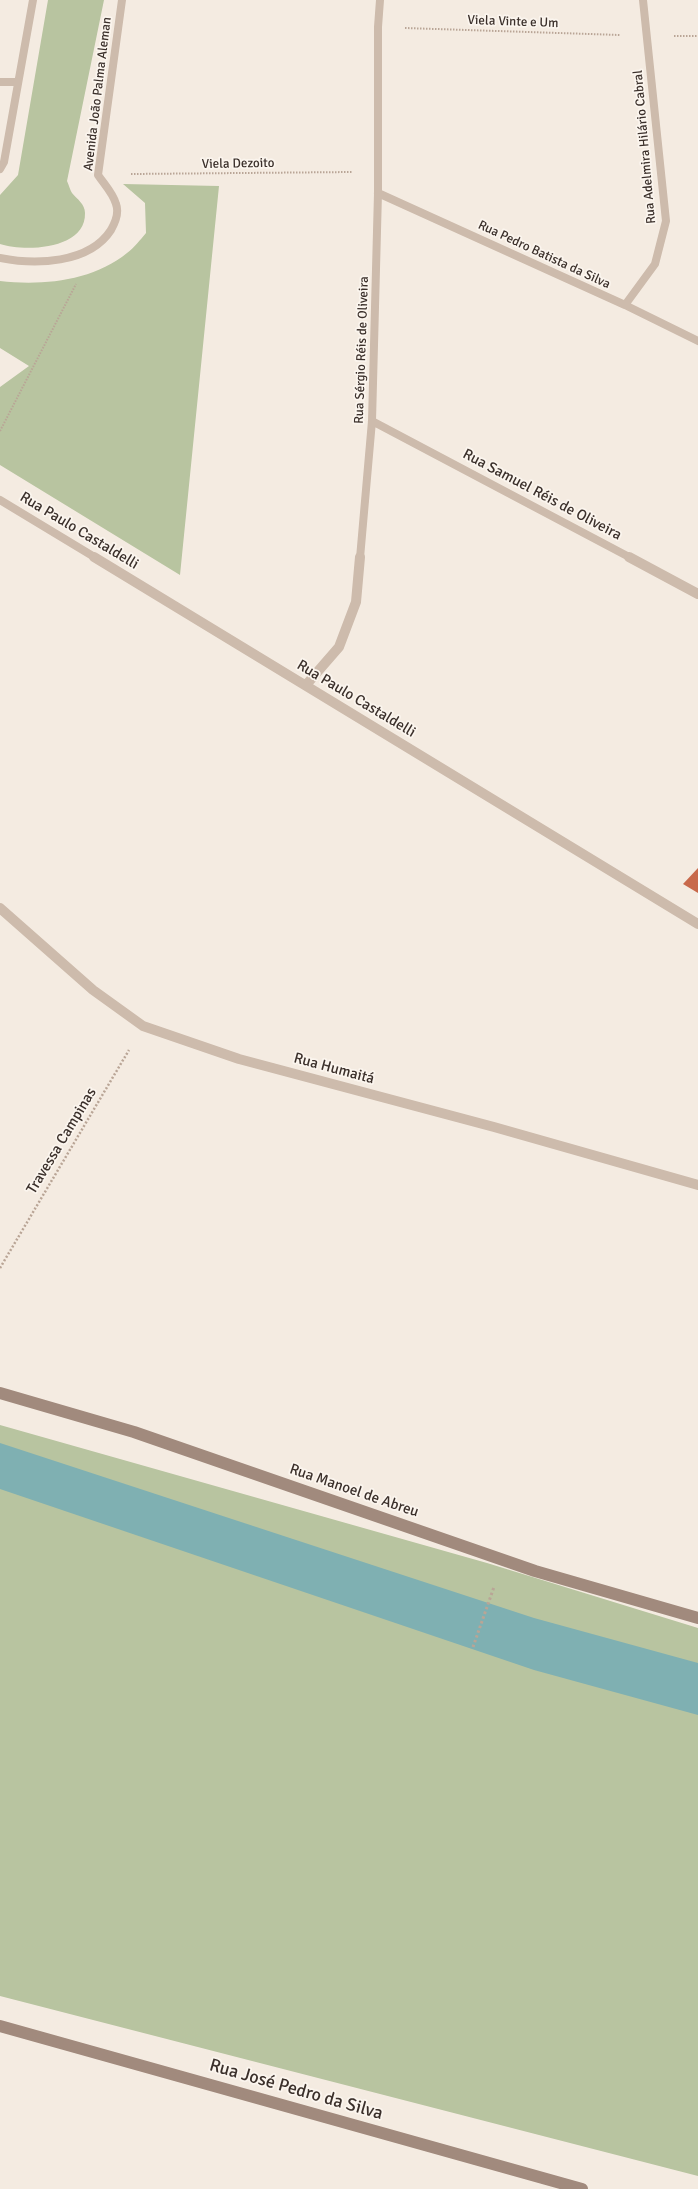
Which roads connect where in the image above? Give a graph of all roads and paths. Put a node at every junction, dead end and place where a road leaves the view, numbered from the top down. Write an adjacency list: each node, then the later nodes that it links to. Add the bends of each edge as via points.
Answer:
1 (33, 0): 8 (street)
2 (122, 0): 11 (street, Avenida João Palma Aleman)
3 (380, 0): 5 (street, Rua Sérgio Réis de Oliveira)
4 (644, 0): 6 (street, Rua Adelmira Hilário Cabral)
5 (378, 27): 6 (path, Viela Vinte e Um); 10 (street, Rua Sérgio Réis de Oliveira)
6 (647, 36): 15 (street, Rua Adelmira Hilário Cabral, via 666,221 655,264)
7 (0, 82): 8 (street)
8 (17, 82): 9 (street, via 4,162)
9 (0, 169)
10 (378, 171): 11 (path, Viela Dezoito); 12 (street, Rua Sérgio Réis de Oliveira)
11 (98, 175): 13 (street, Avenida João Palma Aleman, via 117,204 117,220 113,229)
12 (378, 193): 15 (street, Rua Pedro Batista da Silva); 17 (street, Rua Sérgio Réis de Oliveira)
13 (95, 246): 14 (street, Avenida João Palma Aleman, via 69,258 43,262); 18 (path)
14 (0, 258)
15 (625, 305): 16 (street, Rua Pedro Batista da Silva)
16 (698, 341)
17 (372, 421): 20 (street, Rua Samuel Réis de Oliveira); 21 (street, Rua Sérgio Réis de Oliveira, via 356,602 339,647)
18 (0, 431)
19 (0, 500): 21 (street, Rua Paulo Castaldelli)
20 (698, 594)
21 (306, 685): 23 (street, Rua Paulo Castaldelli)
22 (0, 908): 24 (street, Rua Humaitá, via 93,990)
23 (698, 924)
24 (143, 1026): 25 (street, Rua Humaitá, via 239,1059); 26 (path, Travessa Campinas)
25 (698, 1185)
26 (0, 1268)
27 (0, 1393): 29 (main road, Rua Manoel de Abreu, via 134,1432 534,1571)
28 (493, 1590): 30 (path)
29 (698, 1618)
30 (473, 1647)
31 (0, 2026): 32 (main road, Rua José Pedro da Silva)
32 (582, 2189)

